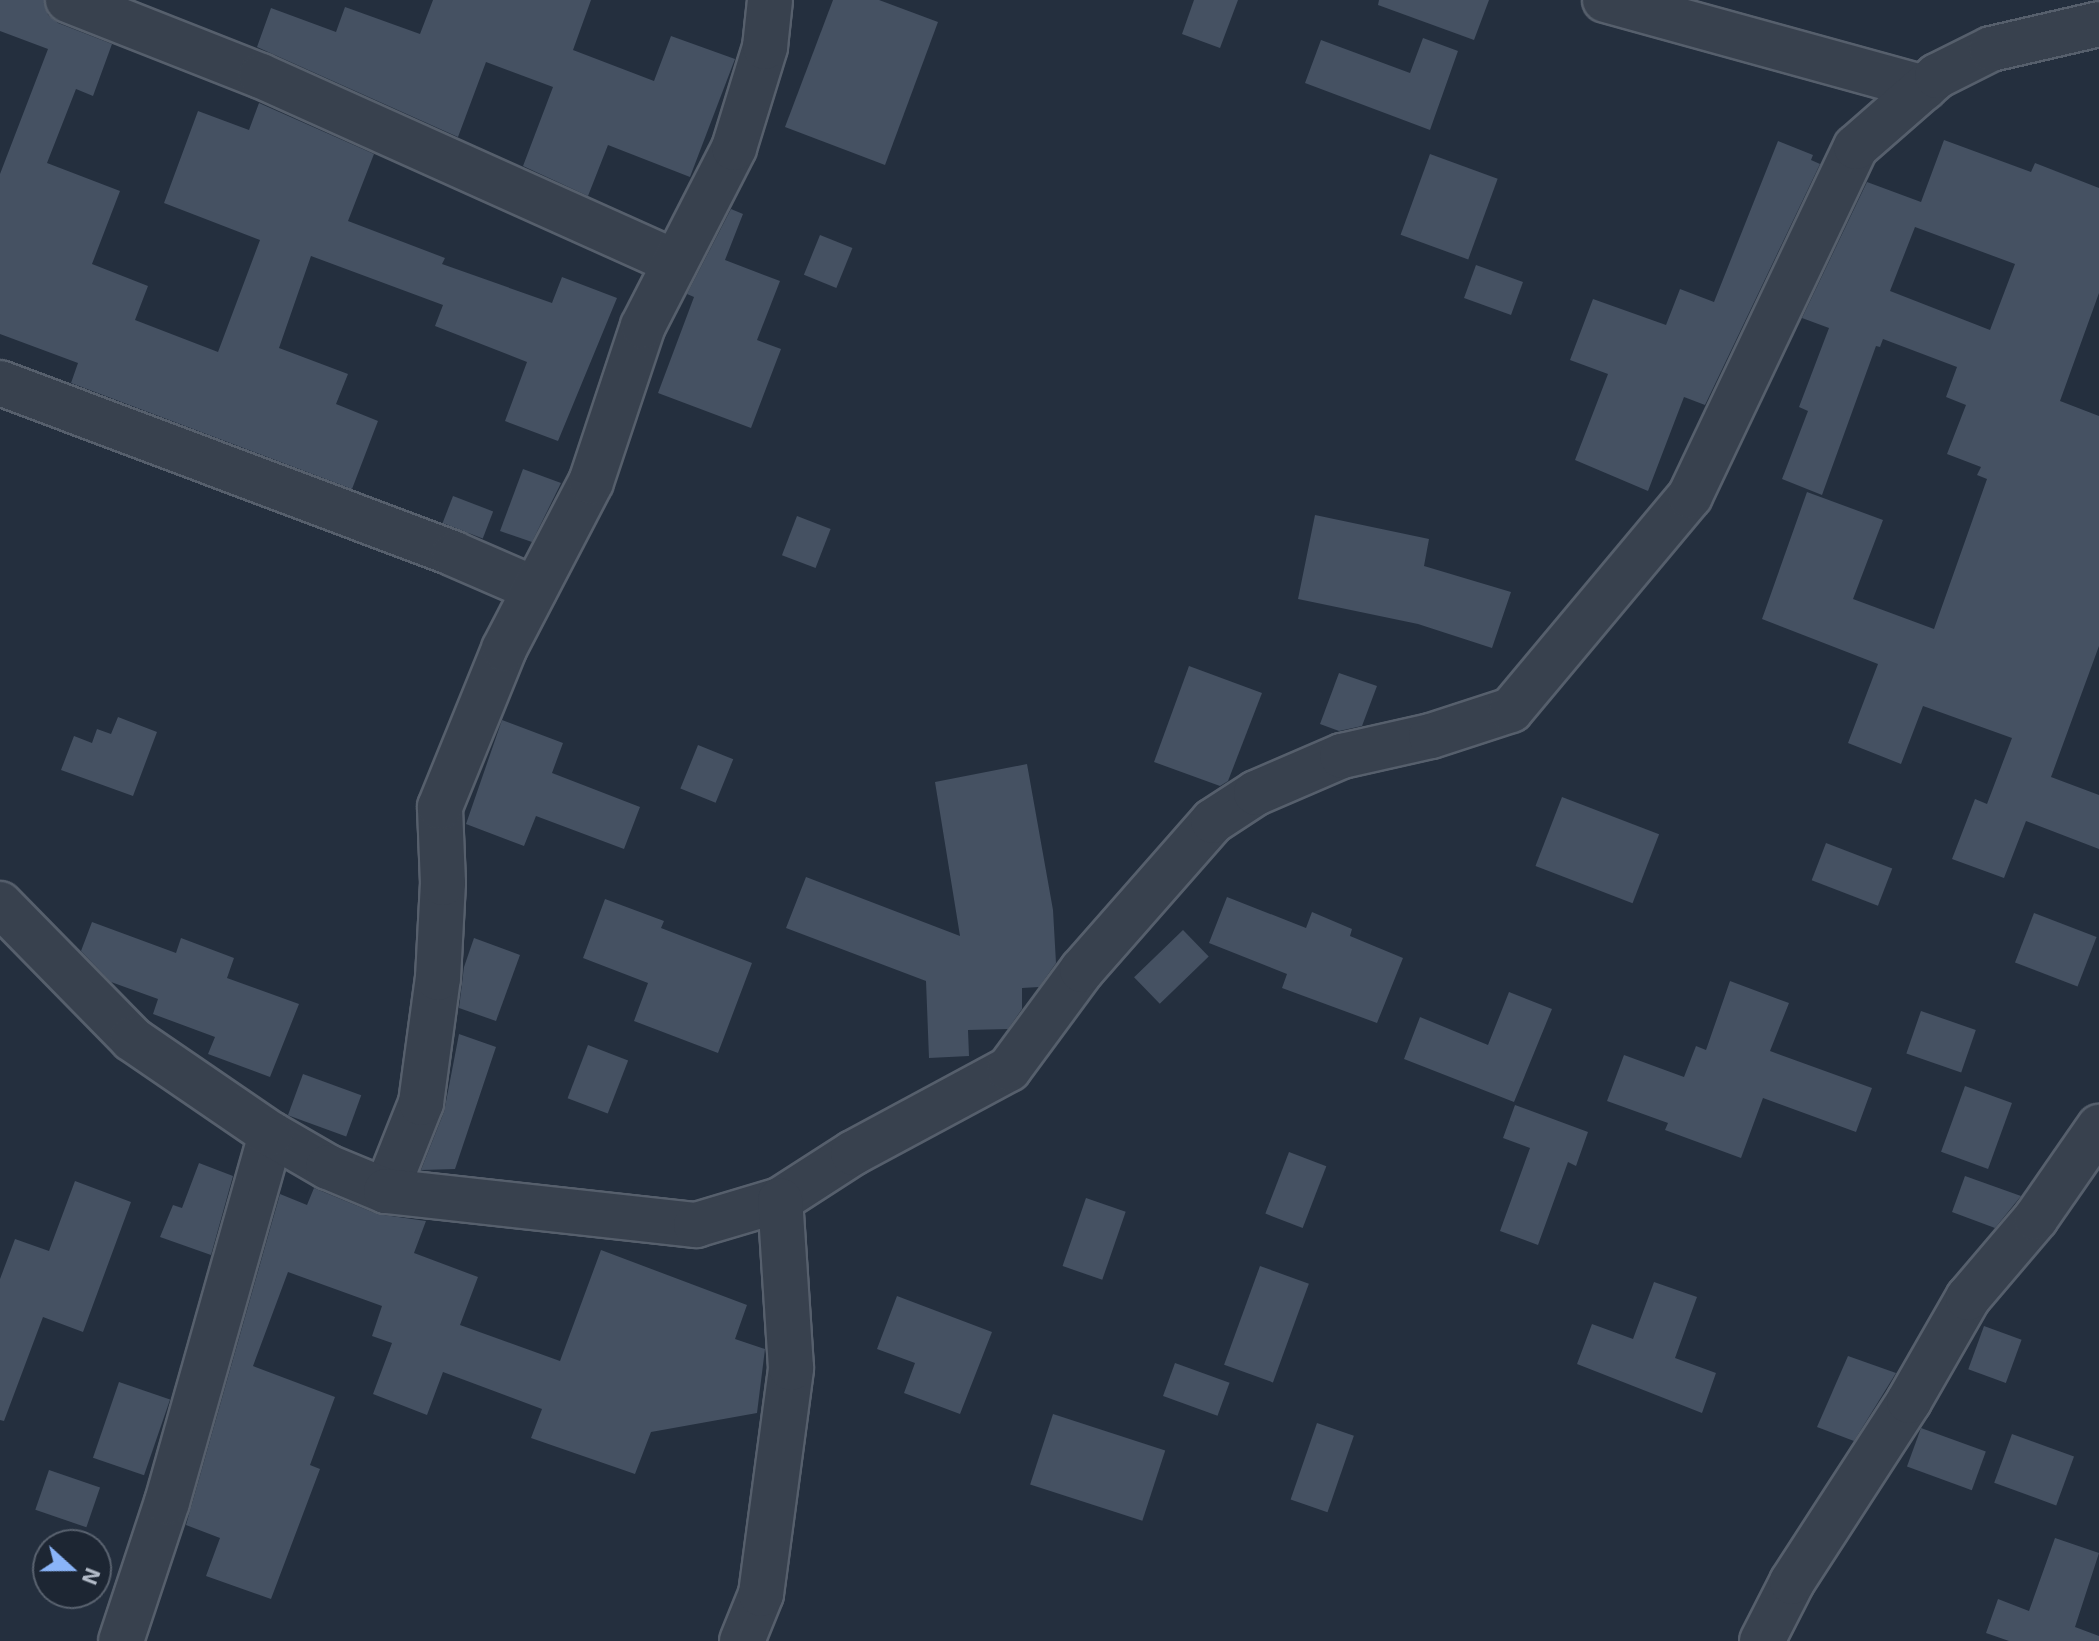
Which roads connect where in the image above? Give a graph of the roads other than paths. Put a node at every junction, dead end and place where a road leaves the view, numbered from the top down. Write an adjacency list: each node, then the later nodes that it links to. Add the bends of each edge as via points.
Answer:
1 (68, 0): 6 (street, via 261,76)
2 (770, 0): 6 (street, via 765,47 734,148)
3 (1605, 0): 5 (street)
4 (2099, 24): 5 (street, via 1991,49)
5 (1924, 88): 13 (street, via 1856,147 1690,496 1511,710 1431,736 1342,756 1256,793 1213,821 1082,970 1009,1069 853,1153)
6 (675, 262): 8 (street, via 643,326 591,482)
7 (0, 383): 8 (street)
8 (535, 589): 12 (street, via 471,724 440,807 438,978 421,1103)
9 (0, 904): 11 (street, via 132,1039)
10 (2099, 1127): 16 (street, via 2036,1218 1968,1298 1909,1401 1792,1582)
11 (271, 1134): 12 (street, via 328,1167); 14 (street, via 167,1502)
12 (386, 1191): 13 (street, via 696,1225)
13 (780, 1200): 15 (street, via 791,1368 761,1594)
14 (121, 1641)
15 (742, 1641)
16 (1762, 1641)

